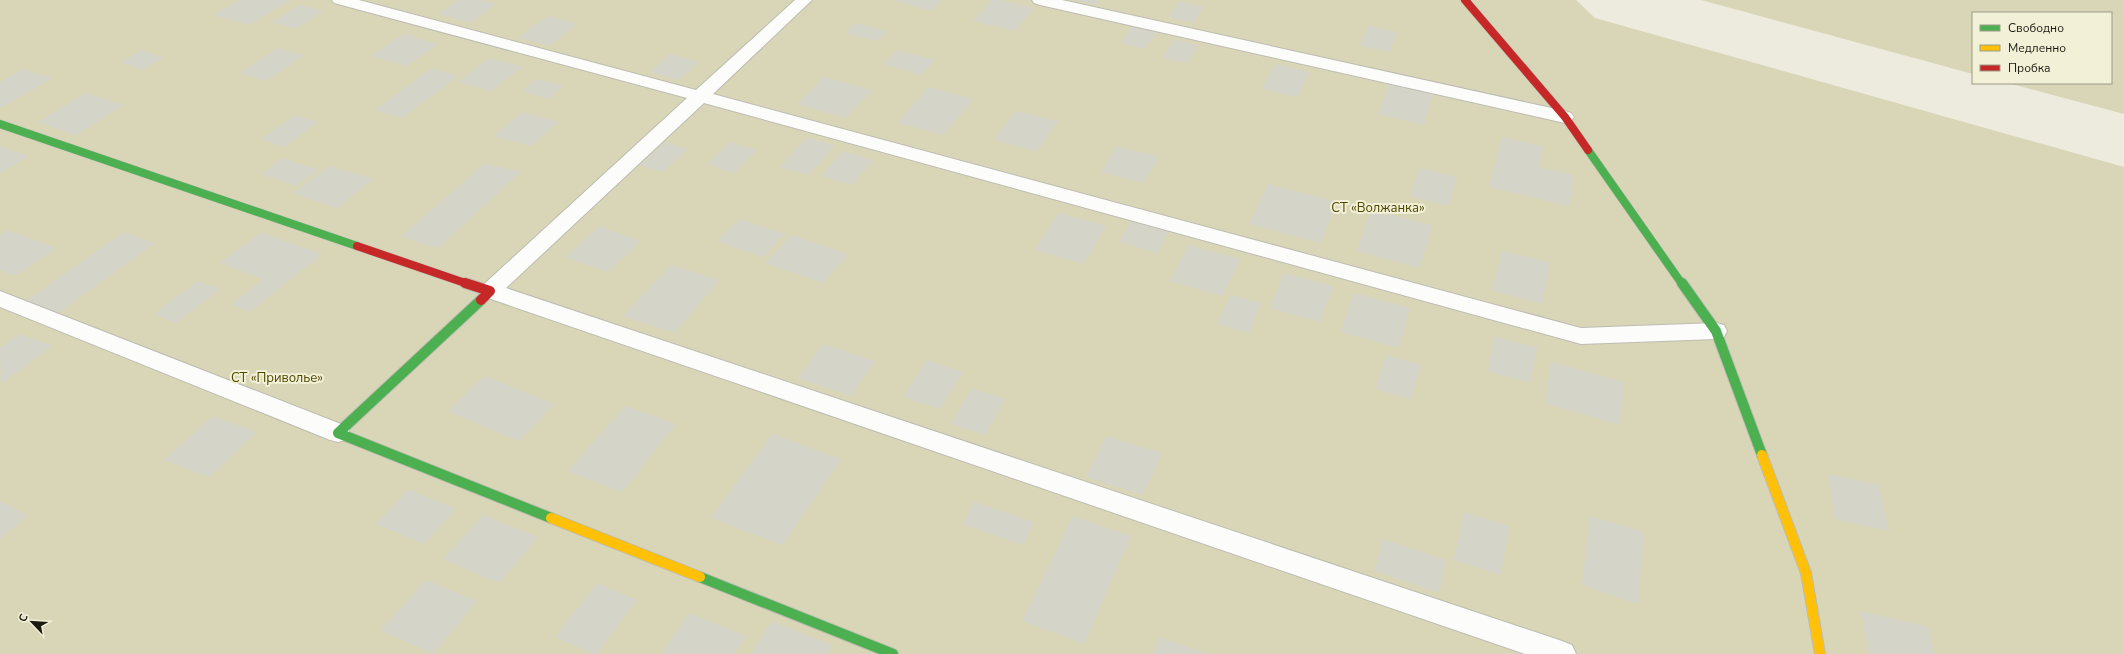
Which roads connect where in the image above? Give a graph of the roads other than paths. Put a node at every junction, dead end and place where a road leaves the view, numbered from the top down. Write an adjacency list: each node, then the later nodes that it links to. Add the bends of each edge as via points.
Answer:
1 (340, 0): 5 (lane)
2 (804, 0): 5 (lane)
3 (1040, 0): 6 (lane)
4 (1465, 0): 6 (street)
5 (699, 96): 8 (lane); 10 (lane, via 1581,336)
6 (1565, 117): 10 (street)
7 (0, 124): 8 (street)
8 (490, 291): 11 (street); 13 (lane)
9 (0, 299): 11 (lane)
10 (1716, 331): 14 (street, via 1806,573)
11 (338, 433): 12 (street)
12 (892, 654)
13 (1562, 654)
14 (1820, 654)

